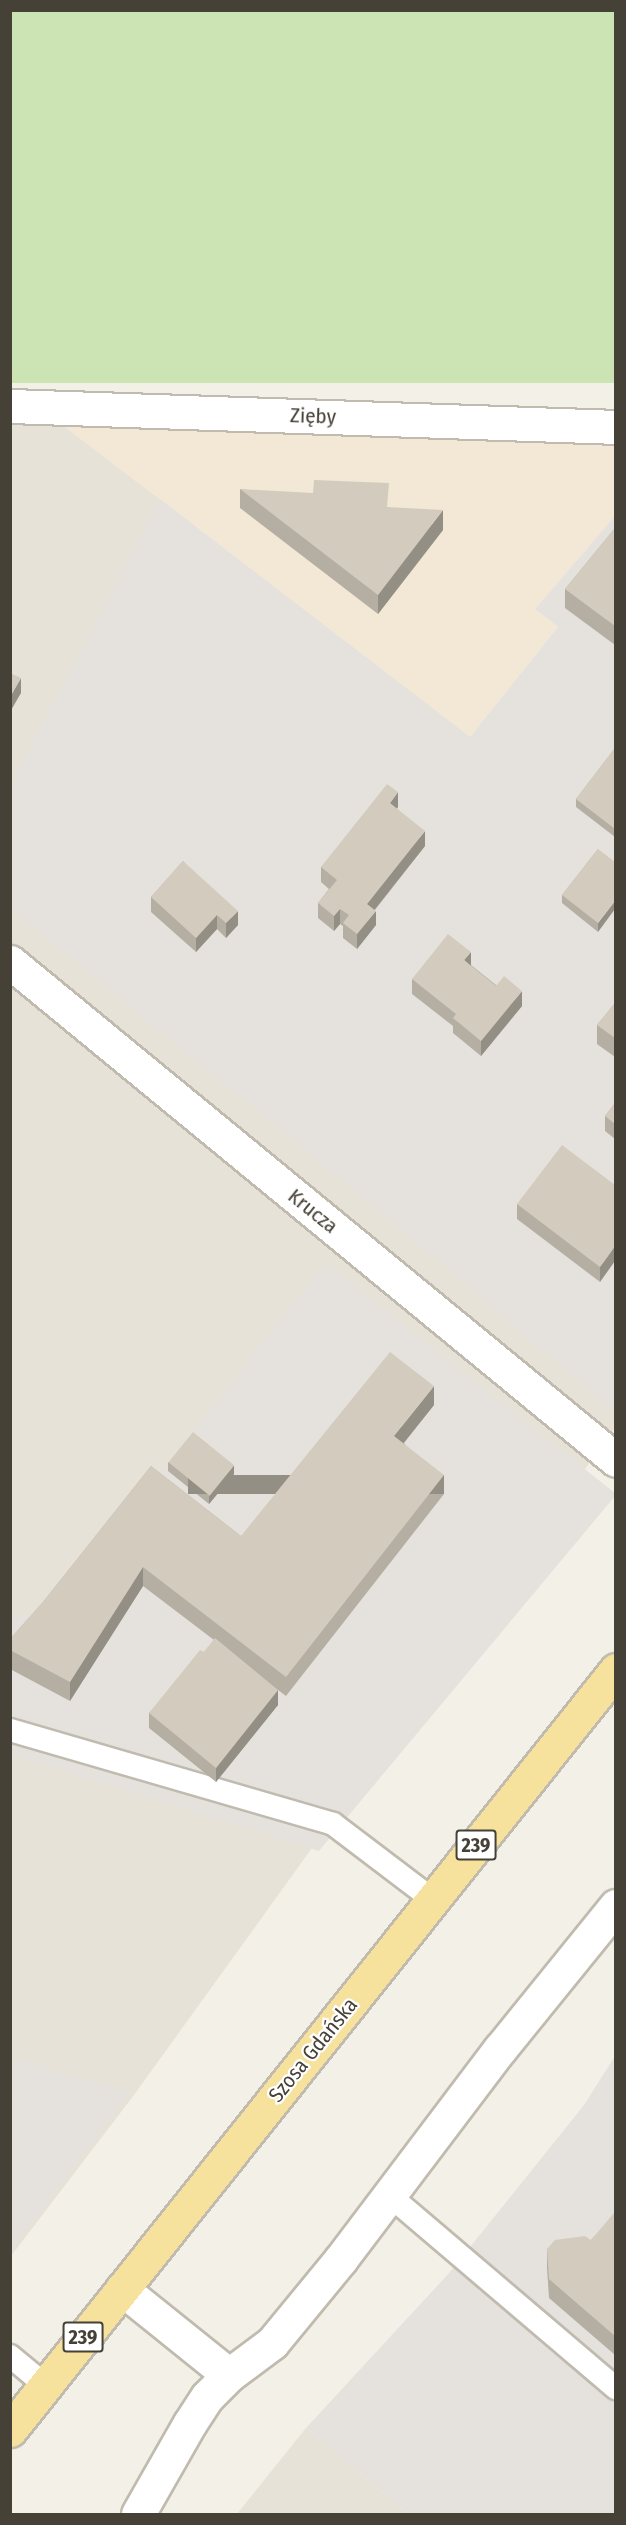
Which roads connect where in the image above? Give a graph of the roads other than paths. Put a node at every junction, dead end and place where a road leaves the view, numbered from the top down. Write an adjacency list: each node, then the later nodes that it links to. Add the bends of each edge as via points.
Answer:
1 (10, 406): 2 (street, Zięby)
2 (615, 427)
3 (10, 962): 4 (street, Krucza)
4 (615, 1461)
5 (615, 1670): 7 (main road, Szosa Gdańska / 239)
6 (10, 1730): 7 (lane, via 333,1824)
7 (433, 1900): 10 (main road, Szosa Gdańska / 239)
8 (615, 1906): 9 (street)
9 (389, 2195): 12 (street, via 272,2343); 14 (lane)
10 (122, 2289): 12 (street); 13 (main road, Szosa Gdańska / 239)
11 (10, 2356): 13 (lane)
12 (229, 2375): 16 (street, via 207,2397)
13 (45, 2385): 15 (main road, Szosa Gdańska / 239)
14 (615, 2388)
15 (10, 2430)
16 (138, 2514)

